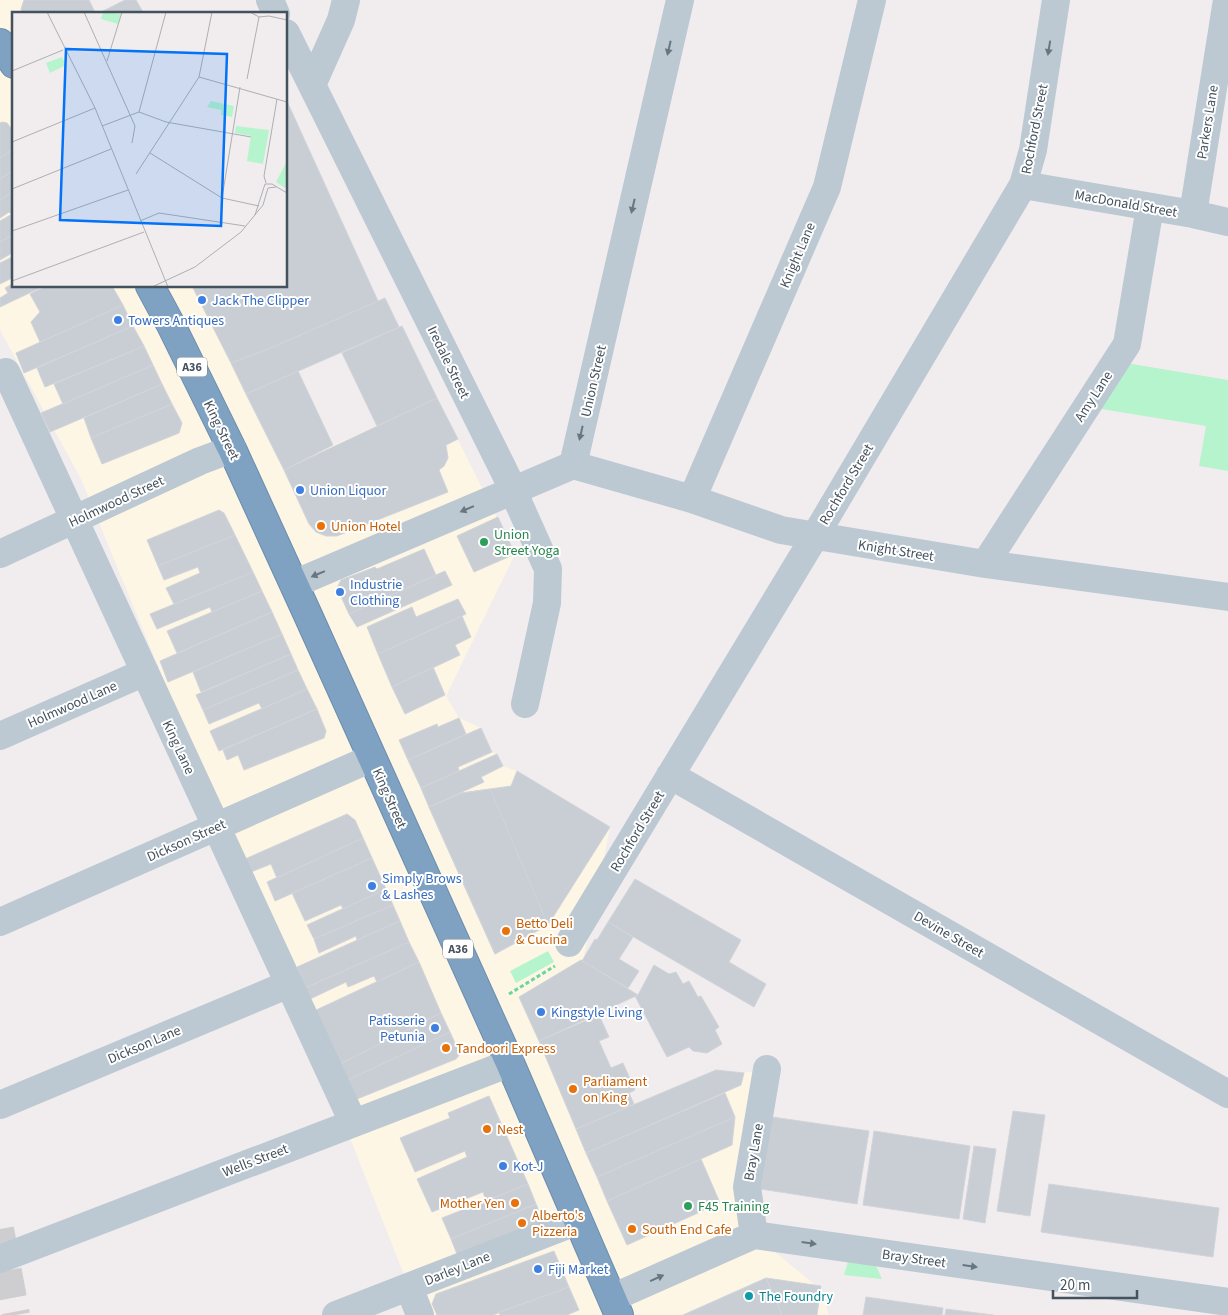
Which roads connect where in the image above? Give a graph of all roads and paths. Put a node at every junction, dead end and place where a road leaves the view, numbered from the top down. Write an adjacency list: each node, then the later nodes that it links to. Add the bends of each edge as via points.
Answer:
1 (270, 0): 7 (street)
2 (346, 0): 11 (street, via 341,20)
3 (680, 0): 19 (street, Union Street, one-way to 19)
4 (872, 0): 21 (street, Knight Lane, via 827,187)
5 (1056, 0): 12 (street, Rochford Street, one-way to 12, via 1032,150)
6 (1227, 0): 14 (street, Parkers Lane)
7 (275, 12)
8 (288, 37): 11 (street, Iredale Street)
9 (0, 43): 10 (highway)
10 (12, 61)
11 (312, 85): 20 (street, Iredale Street)
12 (1023, 185): 13 (street, MacDonald Street); 23 (street, Rochford Street)
13 (1150, 207): 14 (street, MacDonald Street); 25 (street, Amy Lane, via 1126,344)
14 (1193, 214): 15 (street, MacDonald Street)
15 (1228, 222)
16 (151, 288): 18 (highway, King Street / A36)
17 (3, 373): 22 (street, King Lane)
18 (232, 449): 22 (street, Holmwood Street); 26 (highway, King Street / A36)
19 (573, 465): 20 (street); 21 (street, Knight Street)
20 (512, 490): 26 (street, one-way to 26); 29 (street, Iredale Street, via 548,569 547,603)
21 (692, 500): 23 (street, Knight Street, via 781,530)
22 (75, 520): 24 (street, Holmwood Street); 28 (street, King Lane)
23 (815, 536): 25 (street, Knight Street); 32 (street, Rochford Street)
24 (0, 554)
25 (986, 564): 27 (street, Knight Street)
26 (294, 584): 31 (highway, King Street / A36)
27 (1228, 597)
28 (145, 672): 30 (street, Holmwood Lane); 33 (street, King Lane)
29 (525, 704)
30 (0, 736)
31 (372, 758): 33 (street, Dickson Street); 37 (highway, King Street / A36)
32 (670, 775): 35 (street, Rochford Street); 40 (street, Devine Street)
33 (216, 826): 34 (street, Dickson Street); 36 (street, King Lane)
34 (0, 922)
35 (569, 943): 37 (path, via 565,960)
36 (289, 984): 41 (street, Dickson Lane); 42 (street, King Lane)
37 (485, 1009): 38 (highway, King Street / A36)
38 (510, 1063): 42 (street, Wells Street); 43 (highway, King Street / A36)
39 (767, 1069): 44 (street, Bray Lane, via 747,1187)
40 (1228, 1094)
41 (0, 1105)
42 (353, 1122): 45 (street, Wells Street)
43 (578, 1221): 46 (street, Darley Lane); 48 (highway, King Street / A36)
44 (754, 1235): 47 (street, Bray Street, one-way to 47); 48 (street, one-way to 44)
45 (0, 1259)
46 (409, 1287): 49 (street, Darley Lane); 50 (street)
47 (1228, 1302)
48 (616, 1307)
49 (336, 1315)
50 (420, 1315)

